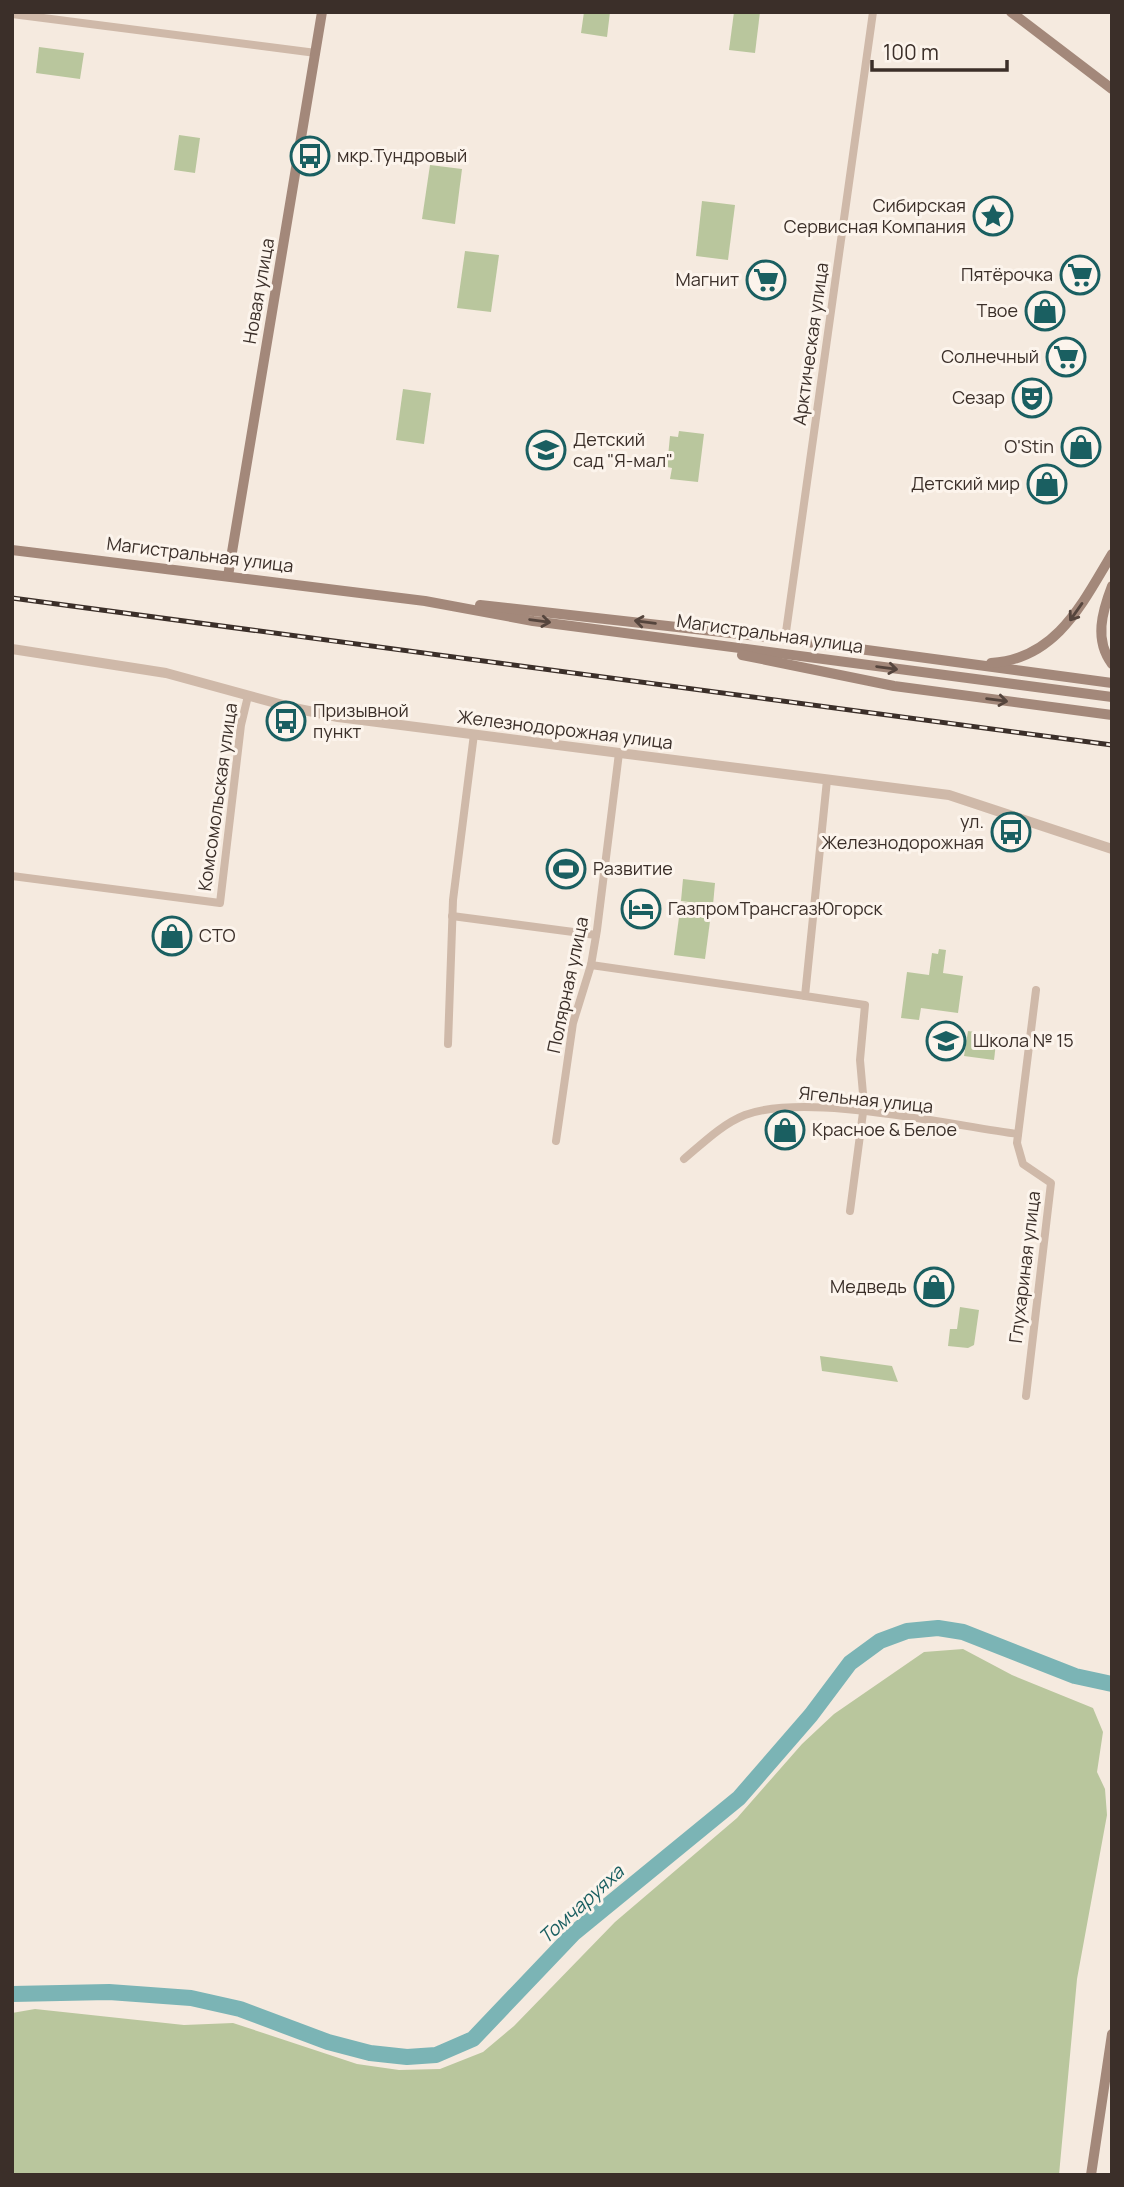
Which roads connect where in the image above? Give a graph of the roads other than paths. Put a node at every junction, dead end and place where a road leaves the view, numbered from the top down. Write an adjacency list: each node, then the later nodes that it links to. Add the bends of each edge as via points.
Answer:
1 (322, 12): 5 (main road, Новая улица)
2 (873, 12): 13 (street, Арктическая улица)
3 (1011, 12): 6 (main road)
4 (12, 14): 5 (street)
5 (316, 53): 9 (main road, Новая улица)
6 (1112, 89)
7 (12, 550): 9 (main road, Магистральная улица)
8 (1112, 554): 15 (main road, one-way to 15, via 1075,615 1046,645 1008,661)
9 (228, 576): 11 (main road, Магистральная улица)
10 (1112, 586): 16 (main road, via 1101,633)
11 (425, 601): 12 (main road, Магистральная улица, one-way to 12); 13 (main road, Магистральная улица, one-way to 11, via 539,609)
12 (583, 627): 19 (main road, Магистральная улица, one-way to 19); 20 (main road, one-way to 20, via 929,691)
13 (785, 639): 15 (main road, Магистральная улица)
14 (12, 649): 18 (street, Железнодорожная улица, via 166,673)
15 (952, 663): 17 (main road, Магистральная улица)
16 (1112, 664)
17 (1112, 683)
18 (248, 696): 21 (street, Железнодорожная улица, via 338,717); 25 (street, Комсомольская улица, via 220,903)
19 (1112, 698)
20 (1112, 715)
21 (474, 734): 22 (street, Железнодорожная улица); 26 (street)
22 (620, 753): 23 (street, Железнодорожная улица); 27 (street, Полярная улица)
23 (827, 780): 24 (street, Железнодорожная улица, via 967,800); 30 (street)
24 (1112, 849)
25 (12, 876)
26 (452, 916): 27 (street); 31 (street)
27 (596, 935): 28 (street, Полярная улица)
28 (591, 965): 30 (street); 34 (street, Полярная улица, via 573,1023)
29 (1036, 990): 33 (street, Глухариная улица)
30 (805, 996): 32 (street, via 865,1005 860,1060)
31 (448, 1044)
32 (864, 1112): 33 (street, Ягельная улица); 35 (street, Ягельная улица, via 798,1107 760,1111 732,1121); 36 (street)
33 (1018, 1134): 37 (street, Глухариная улица, via 1023,1164 1051,1183)
34 (556, 1141)
35 (684, 1159)
36 (850, 1211)
37 (1026, 1396)
38 (1112, 2034): 39 (main road)
39 (1091, 2175)

